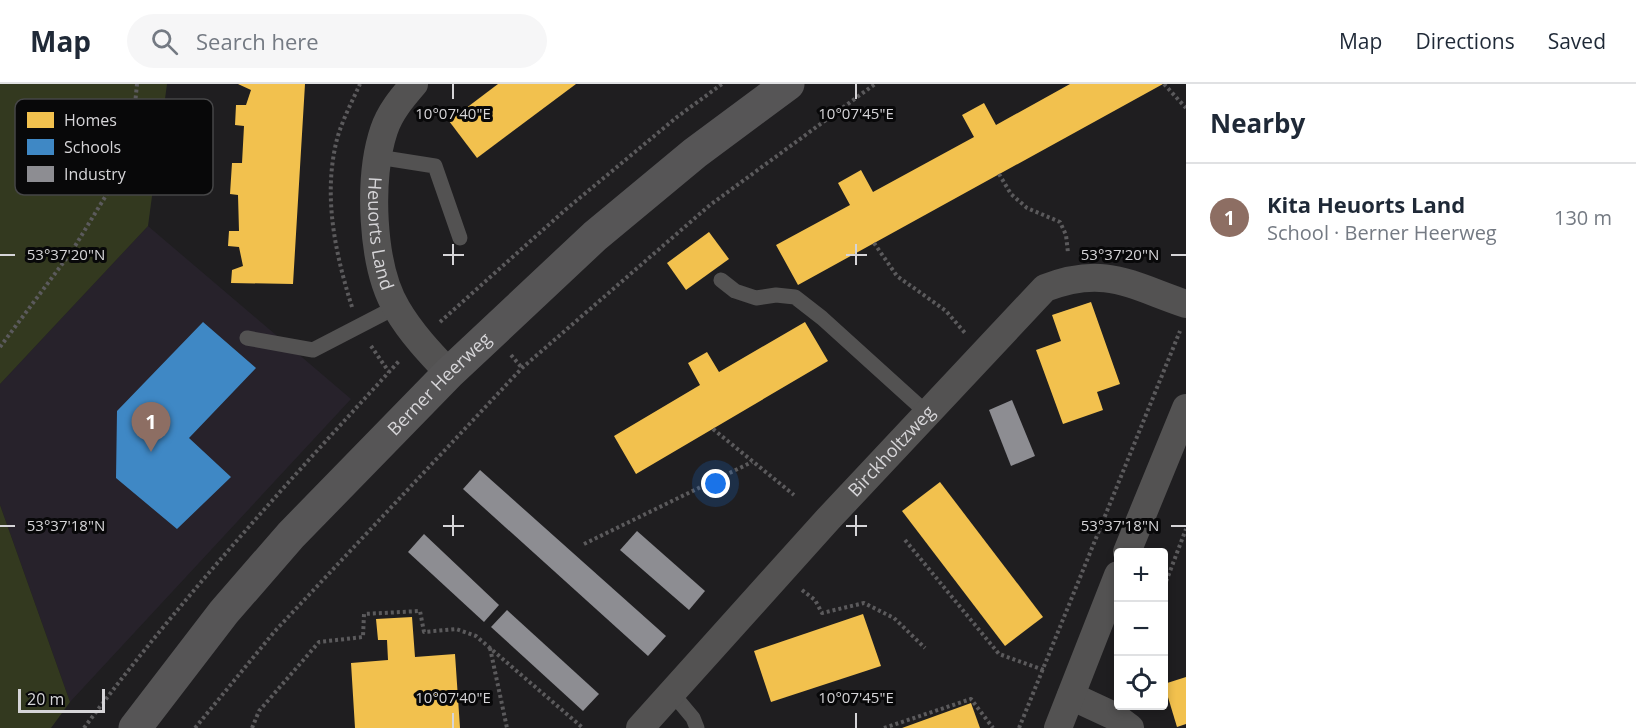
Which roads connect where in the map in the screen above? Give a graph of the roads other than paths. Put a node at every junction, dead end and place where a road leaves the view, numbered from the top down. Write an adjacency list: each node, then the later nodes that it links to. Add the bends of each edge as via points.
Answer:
1 (414, 84): 3 (street, Heuorts Land, via 398,102 384,128)
2 (788, 84): 9 (main road, Berner Heerweg, via 695,153 595,236)
3 (378, 157): 4 (lane, via 435,166); 6 (street, Heuorts Land, via 374,206 377,252)
4 (460, 238)
5 (721, 280): 11 (lane, via 735,291 756,298 795,297)
6 (396, 308): 8 (lane, via 313,350); 9 (street, Heuorts Land, via 419,341)
7 (1184, 316): 11 (street, Birckholtzweg, via 1113,278 1076,278 1045,288)
8 (247, 338)
9 (449, 373): 16 (main road, Berner Heerweg, via 284,544 224,612)
10 (1186, 408): 12 (street)
11 (928, 414): 14 (street, Birckholtzweg)
12 (1129, 548)
13 (1114, 588): 15 (street)
14 (672, 693): 17 (street, Birckholtzweg); 18 (lane)
15 (1071, 696): 19 (street); 20 (street)
16 (135, 728)
17 (640, 728)
18 (697, 728)
19 (1058, 728)
20 (1130, 728)

